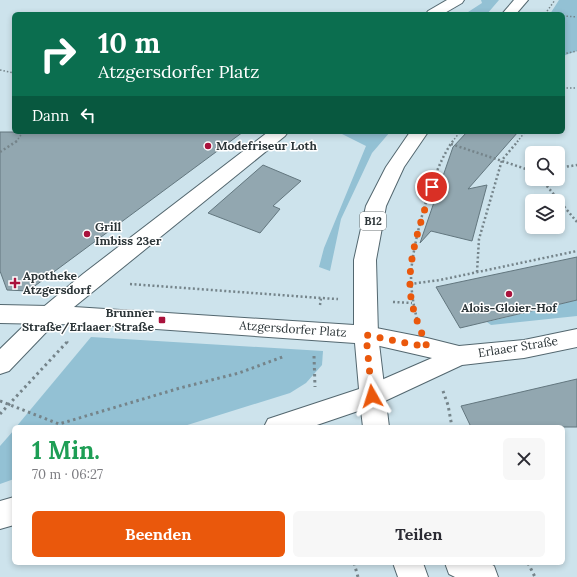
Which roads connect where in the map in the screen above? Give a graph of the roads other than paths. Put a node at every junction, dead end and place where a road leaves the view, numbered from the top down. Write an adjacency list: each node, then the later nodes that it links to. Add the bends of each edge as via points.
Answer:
1 (457, 0): 3 (main road)
2 (521, 0): 4 (main road)
3 (436, 12)
4 (511, 12)
5 (276, 134): 8 (main road)
6 (418, 134): 9 (main road, B12, via 395,167 376,206 365,260)
7 (0, 314): 8 (main road, Atzgersdorfer Platz)
8 (49, 315): 9 (main road, Atzgersdorfer Platz, via 99,316); 12 (main road)
9 (366, 335): 11 (main road, Atzgersdorfer Platz); 13 (main road, B12)
10 (577, 338): 11 (main road, Erlaaer Straße, via 524,349)
11 (459, 356): 13 (main road)
12 (0, 364)
13 (372, 396): 14 (main road); 15 (main road, B12)
14 (283, 425)
15 (376, 425)
16 (12, 512): 17 (main road)
17 (0, 515)
18 (409, 565): 20 (main road)
19 (463, 565): 21 (main road)
20 (413, 577)
21 (483, 577)

